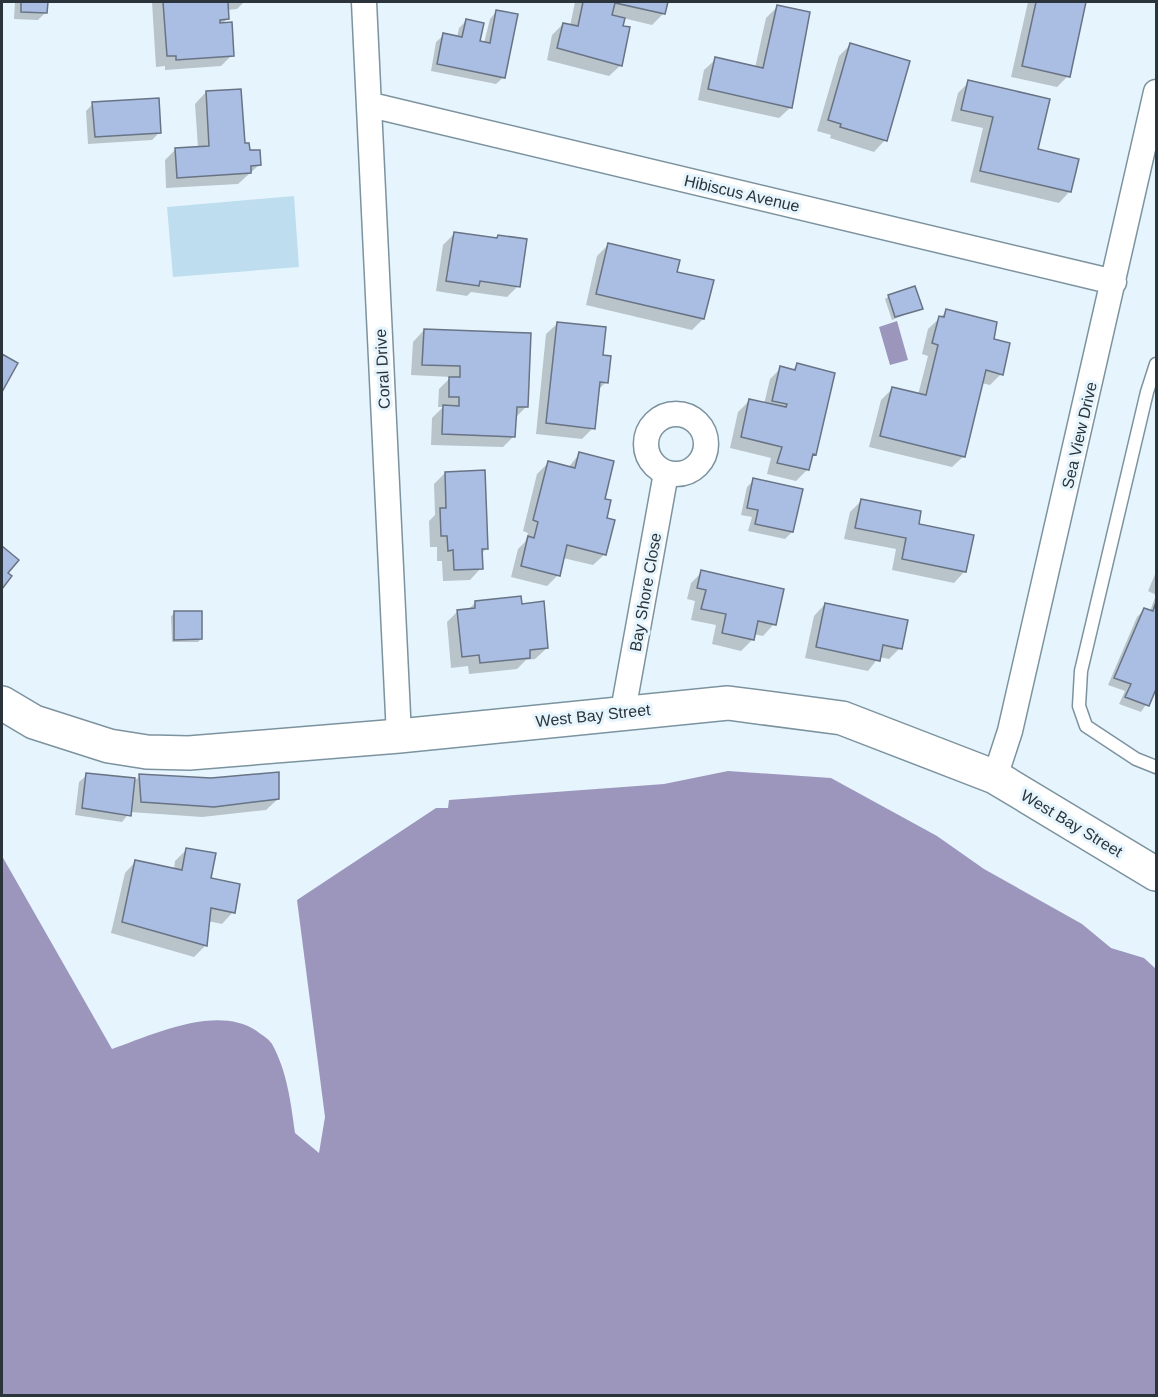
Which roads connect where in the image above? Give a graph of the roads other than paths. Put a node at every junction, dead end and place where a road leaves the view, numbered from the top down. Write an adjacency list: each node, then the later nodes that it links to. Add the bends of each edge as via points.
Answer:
1 (364, 2): 3 (street, Coral Drive)
2 (1156, 92): 4 (street, Sea View Drive)
3 (371, 105): 5 (street, Hibiscus Avenue); 11 (street, Coral Drive)
4 (1151, 146): 5 (street, Sea View Drive)
5 (1114, 282): 13 (street, Sea View Drive, via 1010,731)
6 (1156, 364): 7 (lane)
7 (1152, 394): 12 (lane, via 1081,671 1079,706 1086,726 1136,759)
8 (666, 473): 10 (street, Bay Shore Close)
9 (2, 703): 11 (main road, West Bay Street, via 34,722 75,736 147,752 189,753)
10 (623, 711): 11 (main road, West Bay Street); 13 (main road, West Bay Street, via 728,703 842,718)
11 (399, 736)
12 (1156, 767)
13 (994, 777): 14 (main road, West Bay Street)
14 (1156, 874)

